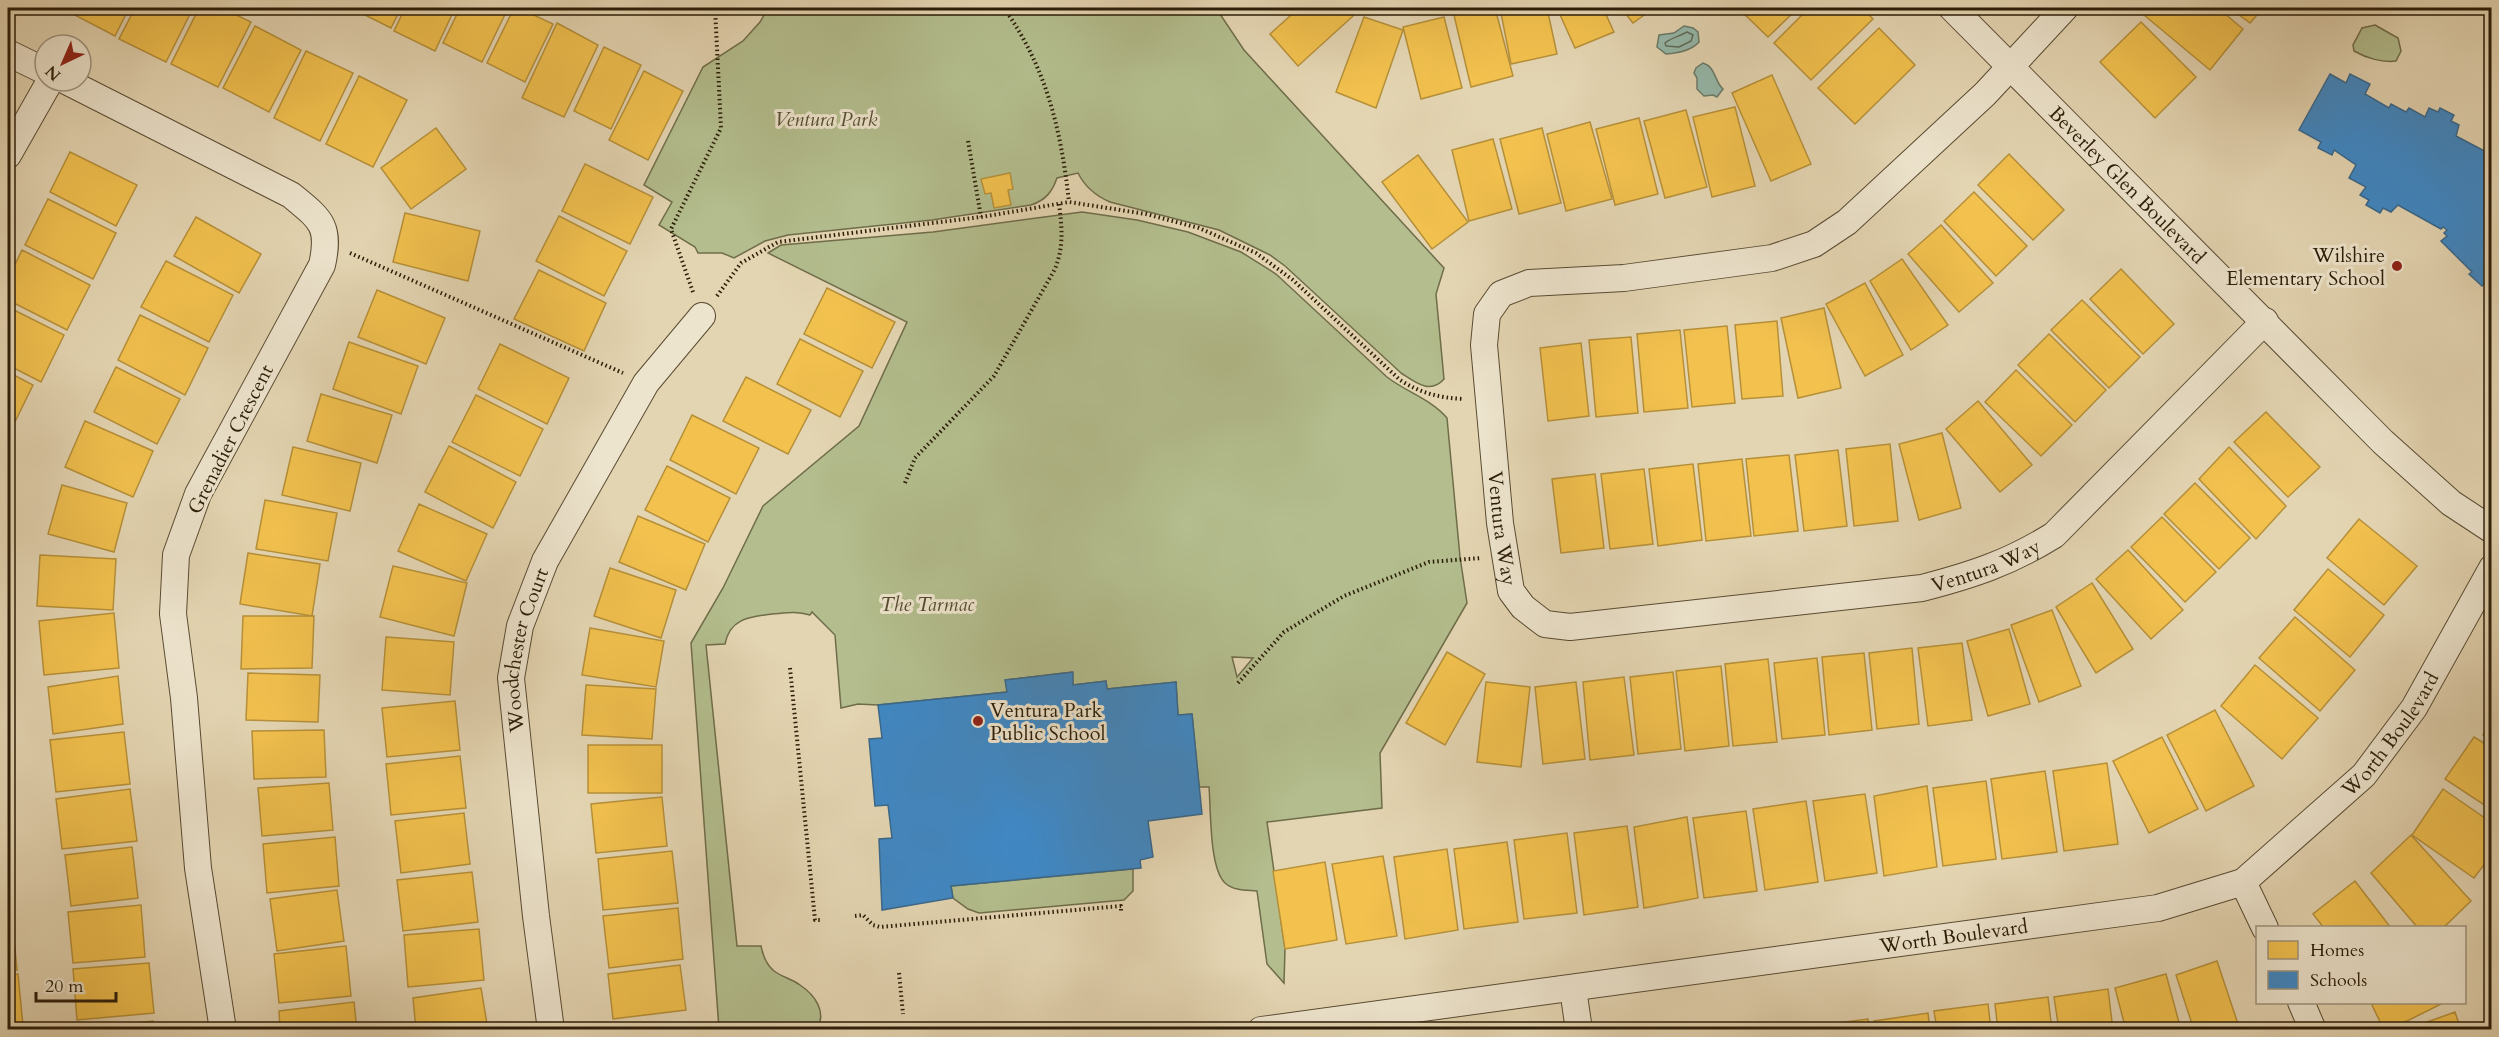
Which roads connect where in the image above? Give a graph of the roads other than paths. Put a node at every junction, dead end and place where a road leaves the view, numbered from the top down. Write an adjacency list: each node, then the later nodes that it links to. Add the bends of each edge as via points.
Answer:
1 (1952, 8): 5 (street, Beverley Glen Boulevard)
2 (2065, 8): 5 (street, Ventura Way)
3 (8, 53): 4 (street)
4 (33, 65)
5 (2010, 66): 10 (street, Beverley Glen Boulevard); 10 (street, Ventura Way, via 1847,222 1814,244 1772,258 1624,278 1528,283 1501,294 1487,314 1484,345 1500,523 1511,591 1523,607 1545,624 1570,627 1922,588 1975,574 2023,555 2054,535)
6 (43, 93): 8 (street)
7 (90, 93): 17 (street, Grenadier Crescent, via 291,195 319,218 327,243 322,265 198,494 176,555 173,614 198,868)
8 (8, 155)
9 (702, 316): 18 (street, Woodchester Court, via 646,383 545,561 520,626 511,678)
10 (2265, 321): 11 (street, Beverley Glen Boulevard, via 2434,489)
11 (2492, 530)
12 (2492, 568): 13 (street, Worth Boulevard, via 2414,708 2364,775)
13 (2243, 882): 14 (street); 15 (street, Worth Boulevard, via 2158,908)
14 (2265, 926)
15 (1573, 989): 19 (street, Worth Boulevard); 20 (street)
16 (2302, 1004): 21 (street)
17 (223, 1029)
18 (551, 1029)
19 (1261, 1029)
20 (1579, 1029)
21 (2313, 1029)

